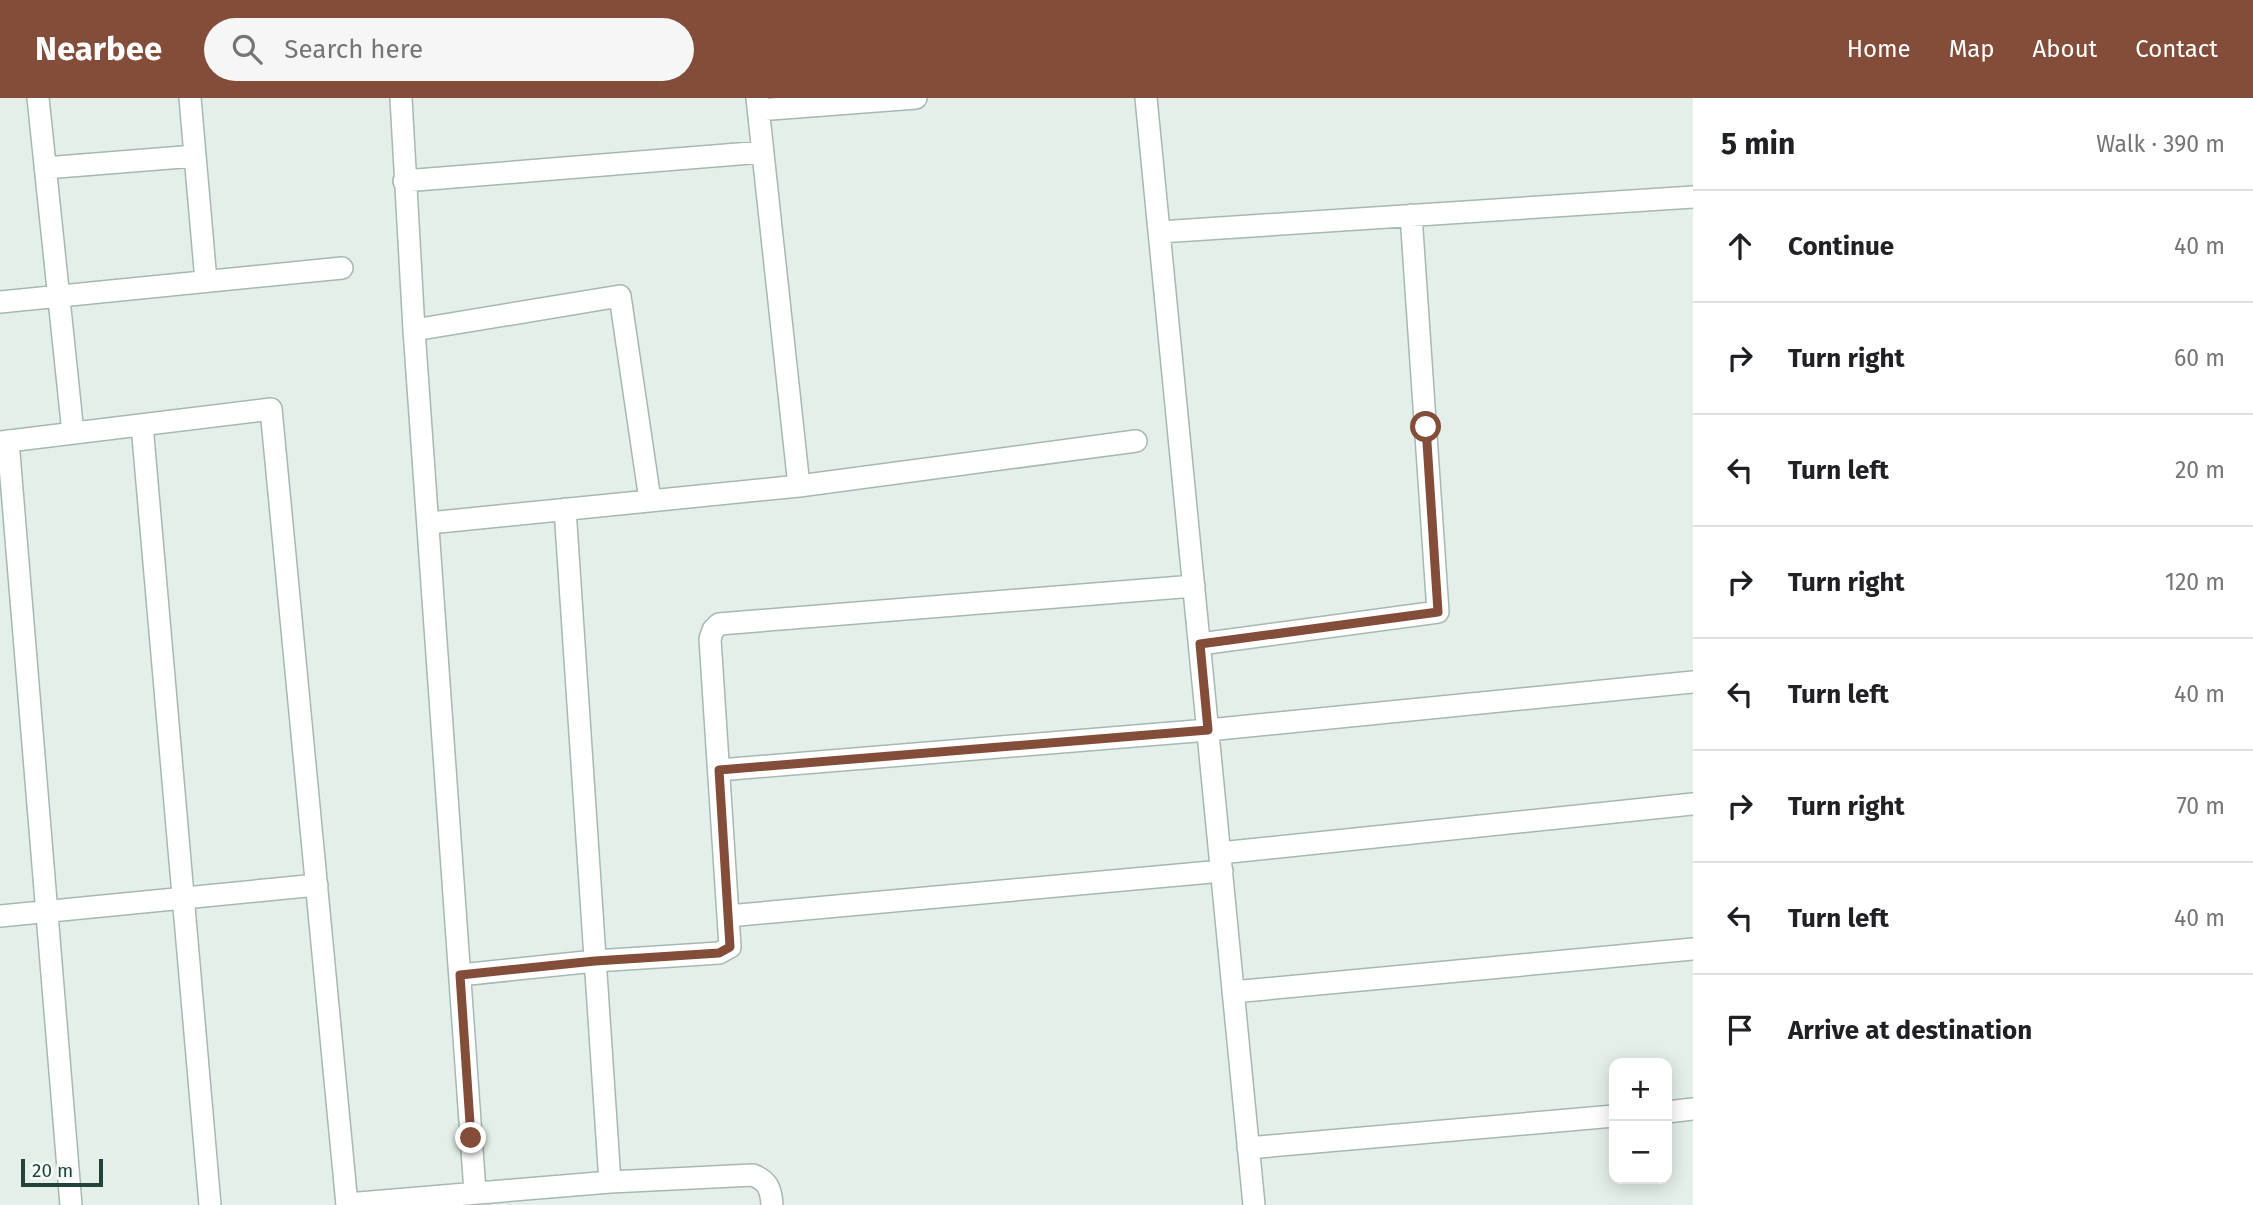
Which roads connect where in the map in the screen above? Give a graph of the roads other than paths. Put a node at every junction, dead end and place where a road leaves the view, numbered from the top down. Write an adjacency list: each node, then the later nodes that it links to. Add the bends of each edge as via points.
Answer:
1 (38, 98): 9 (street)
2 (190, 98): 8 (street)
3 (401, 98): 10 (street)
4 (915, 98): 6 (street)
5 (1146, 98): 13 (street)
6 (758, 104): 7 (street)
7 (763, 152): 10 (street); 23 (street)
8 (195, 156): 9 (street); 15 (street)
9 (46, 168): 16 (street)
10 (404, 181): 18 (street)
11 (1693, 197): 12 (street)
12 (1411, 215): 13 (street); 28 (street, via 1438,612)
13 (1160, 232): 27 (street)
14 (342, 268): 15 (street)
15 (206, 281): 16 (street)
16 (59, 295): 17 (street); 20 (street)
17 (0, 302)
18 (414, 331): 24 (street, via 620,296); 26 (street)
19 (142, 425): 20 (street); 34 (street, via 271,409); 35 (street)
20 (73, 433): 22 (street)
21 (1136, 441): 23 (street)
22 (4, 442): 36 (street)
23 (799, 486): 24 (street)
24 (650, 500): 25 (street)
25 (565, 509): 26 (street); 40 (street)
26 (429, 523): 41 (street)
27 (1194, 586): 28 (street); 31 (street, via 719,624 710,639)
28 (1200, 644): 30 (street)
29 (1693, 682): 30 (street)
30 (1208, 730): 31 (street); 33 (street)
31 (719, 770): 38 (street)
32 (1693, 804): 33 (street)
33 (1221, 862): 38 (street); 42 (street)
34 (317, 885): 35 (street); 51 (street)
35 (183, 898): 36 (street); 50 (street)
36 (46, 912): 37 (street); 49 (street)
37 (0, 916)
38 (729, 916): 40 (street, via 730,947 719,953)
39 (1693, 949): 42 (street)
40 (595, 961): 41 (street); 47 (street)
41 (460, 975): 48 (street)
42 (1233, 992): 46 (street)
43 (1693, 1109): 44 (street)
44 (1672, 1111)
45 (1609, 1116): 46 (street)
46 (1248, 1148): 53 (street)
47 (610, 1182): 48 (street); 52 (street, via 753,1175 771,1190)
48 (475, 1192): 51 (street)
49 (71, 1205)
50 (210, 1205)
51 (347, 1205)
52 (772, 1205)
53 (1254, 1205)

